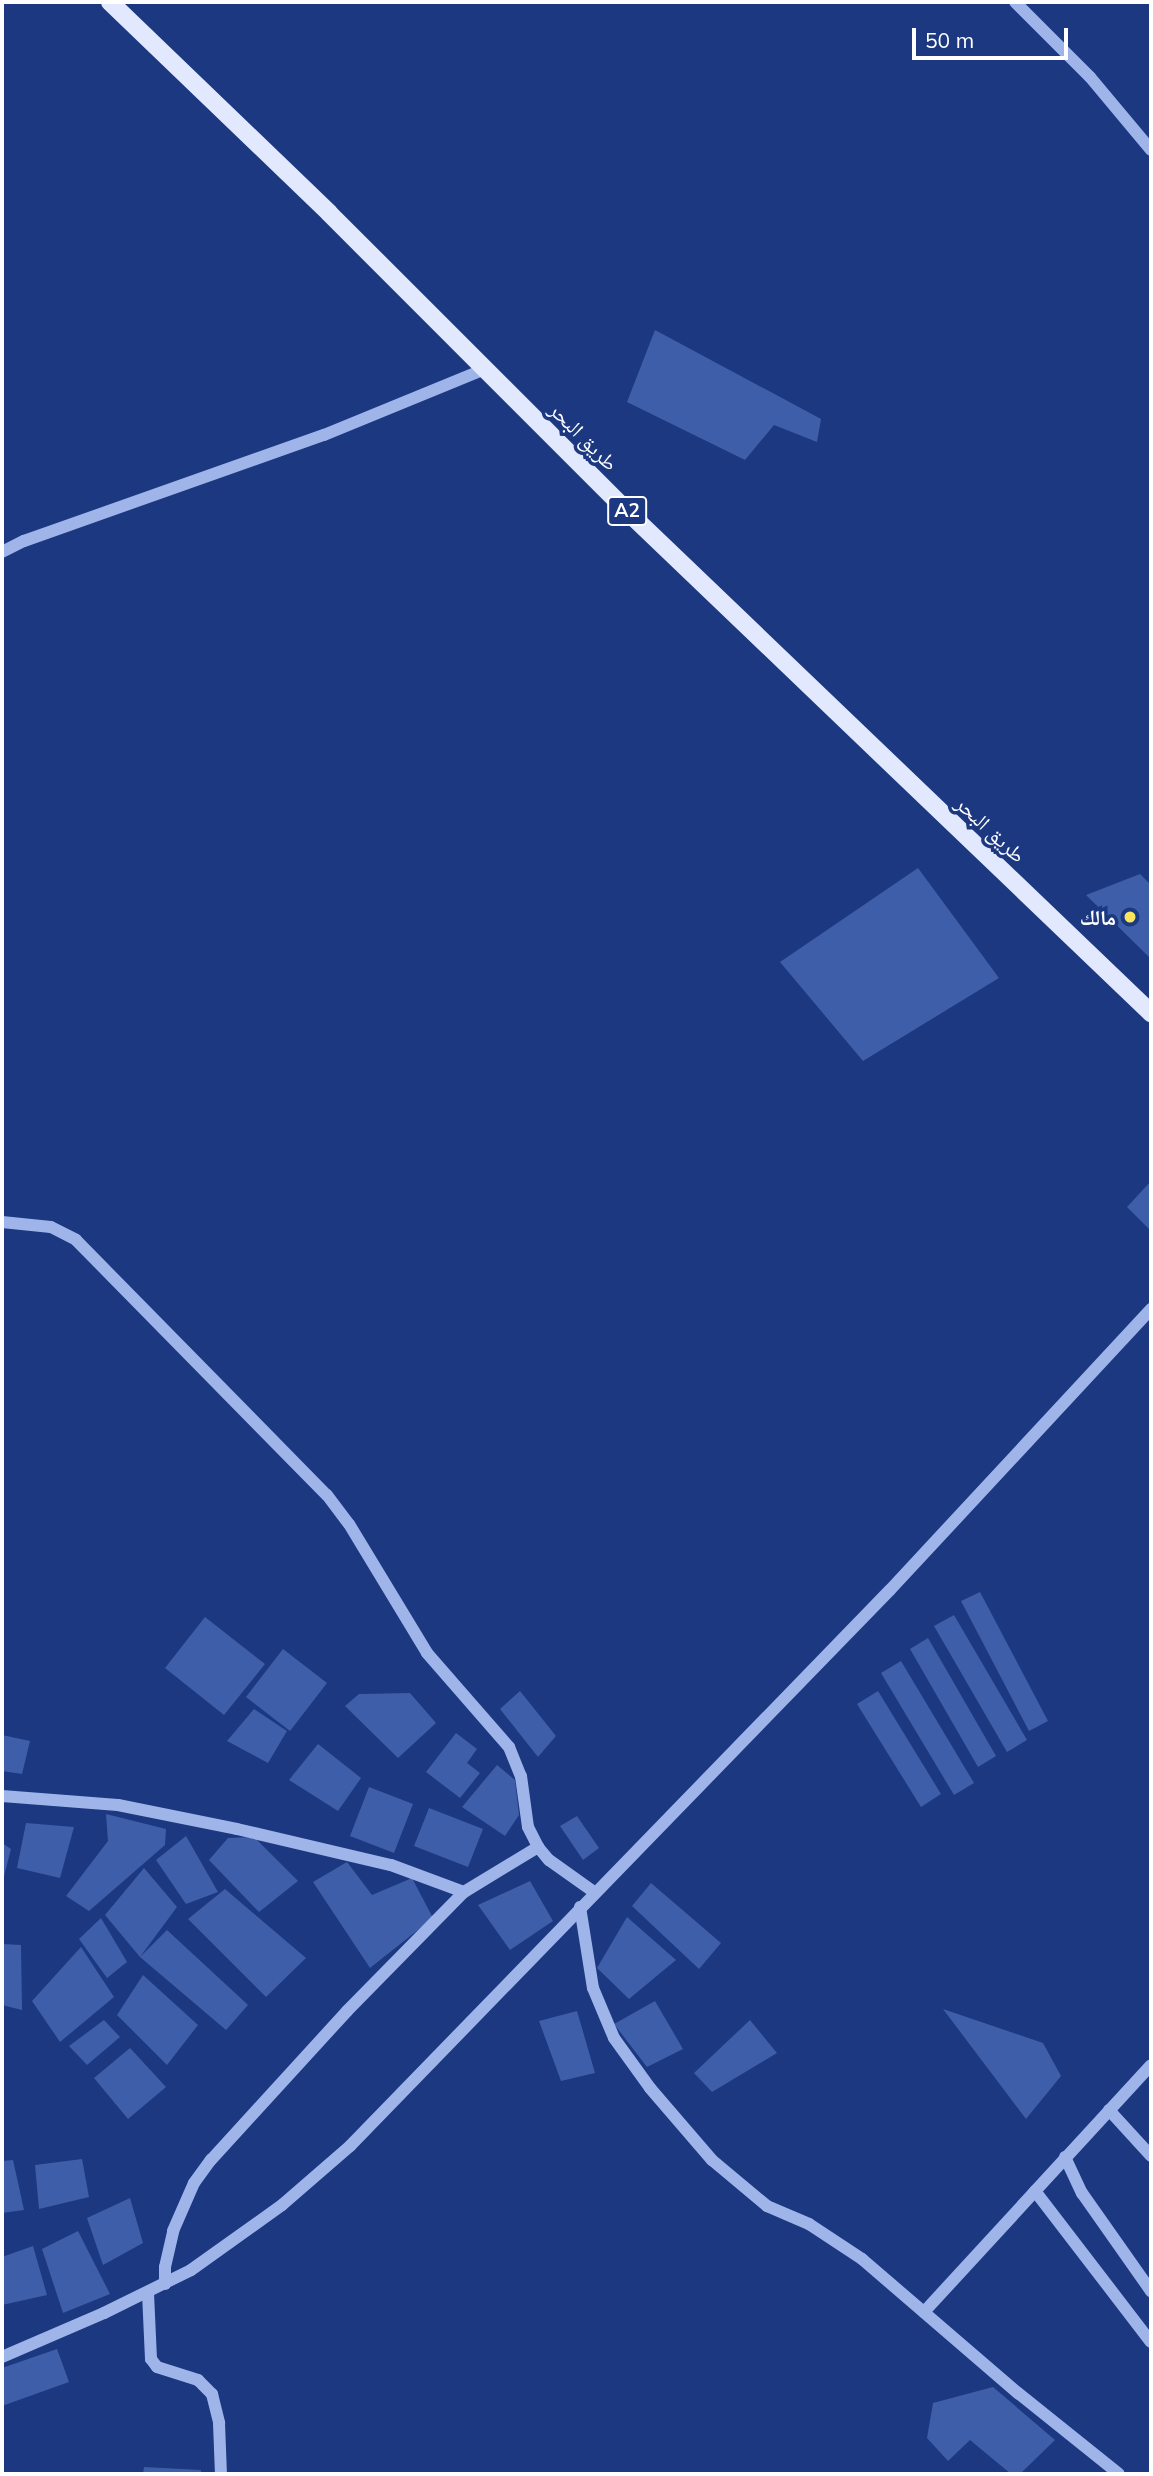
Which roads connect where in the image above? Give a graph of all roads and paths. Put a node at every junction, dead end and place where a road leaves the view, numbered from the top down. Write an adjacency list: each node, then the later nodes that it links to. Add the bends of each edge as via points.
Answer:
1 (110, 2): 4 (main road, طريق البحر / A2)
2 (1015, 2): 3 (street, via 1090,78)
3 (1151, 150)
4 (485, 369): 5 (street, via 324,435); 6 (main road, طريق البحر / A2)
5 (2, 552)
6 (1151, 1013)
7 (2, 1222): 10 (street, via 51,1227 75,1240 327,1495 427,1653 509,1747 521,1776 528,1827)
8 (1151, 1309): 12 (street, via 900,1580)
9 (2, 1796): 11 (street, via 118,1805 237,1829 391,1865)
10 (538, 1847): 11 (street); 12 (street)
11 (464, 1892): 19 (street, via 211,2160 194,2183 173,2231)
12 (594, 1892): 13 (street)
13 (580, 1907): 19 (street, via 350,2146 246,2232); 22 (street, via 600,2010 632,2064 691,2138 751,2196 826,2233)
14 (1151, 2065): 15 (street)
15 (1109, 2110): 16 (street); 17 (street)
16 (1065, 2157): 18 (street); 20 (street, via 1082,2193)
17 (1151, 2157)
18 (1035, 2192): 22 (street); 23 (street)
19 (165, 2284): 21 (street)
20 (1151, 2291)
21 (148, 2293): 24 (street); 25 (street, via 151,2359 157,2367 198,2380 212,2395 219,2423)
22 (924, 2312): 26 (street)
23 (1151, 2342)
24 (2, 2357)
25 (221, 2474)
26 (1119, 2474)

